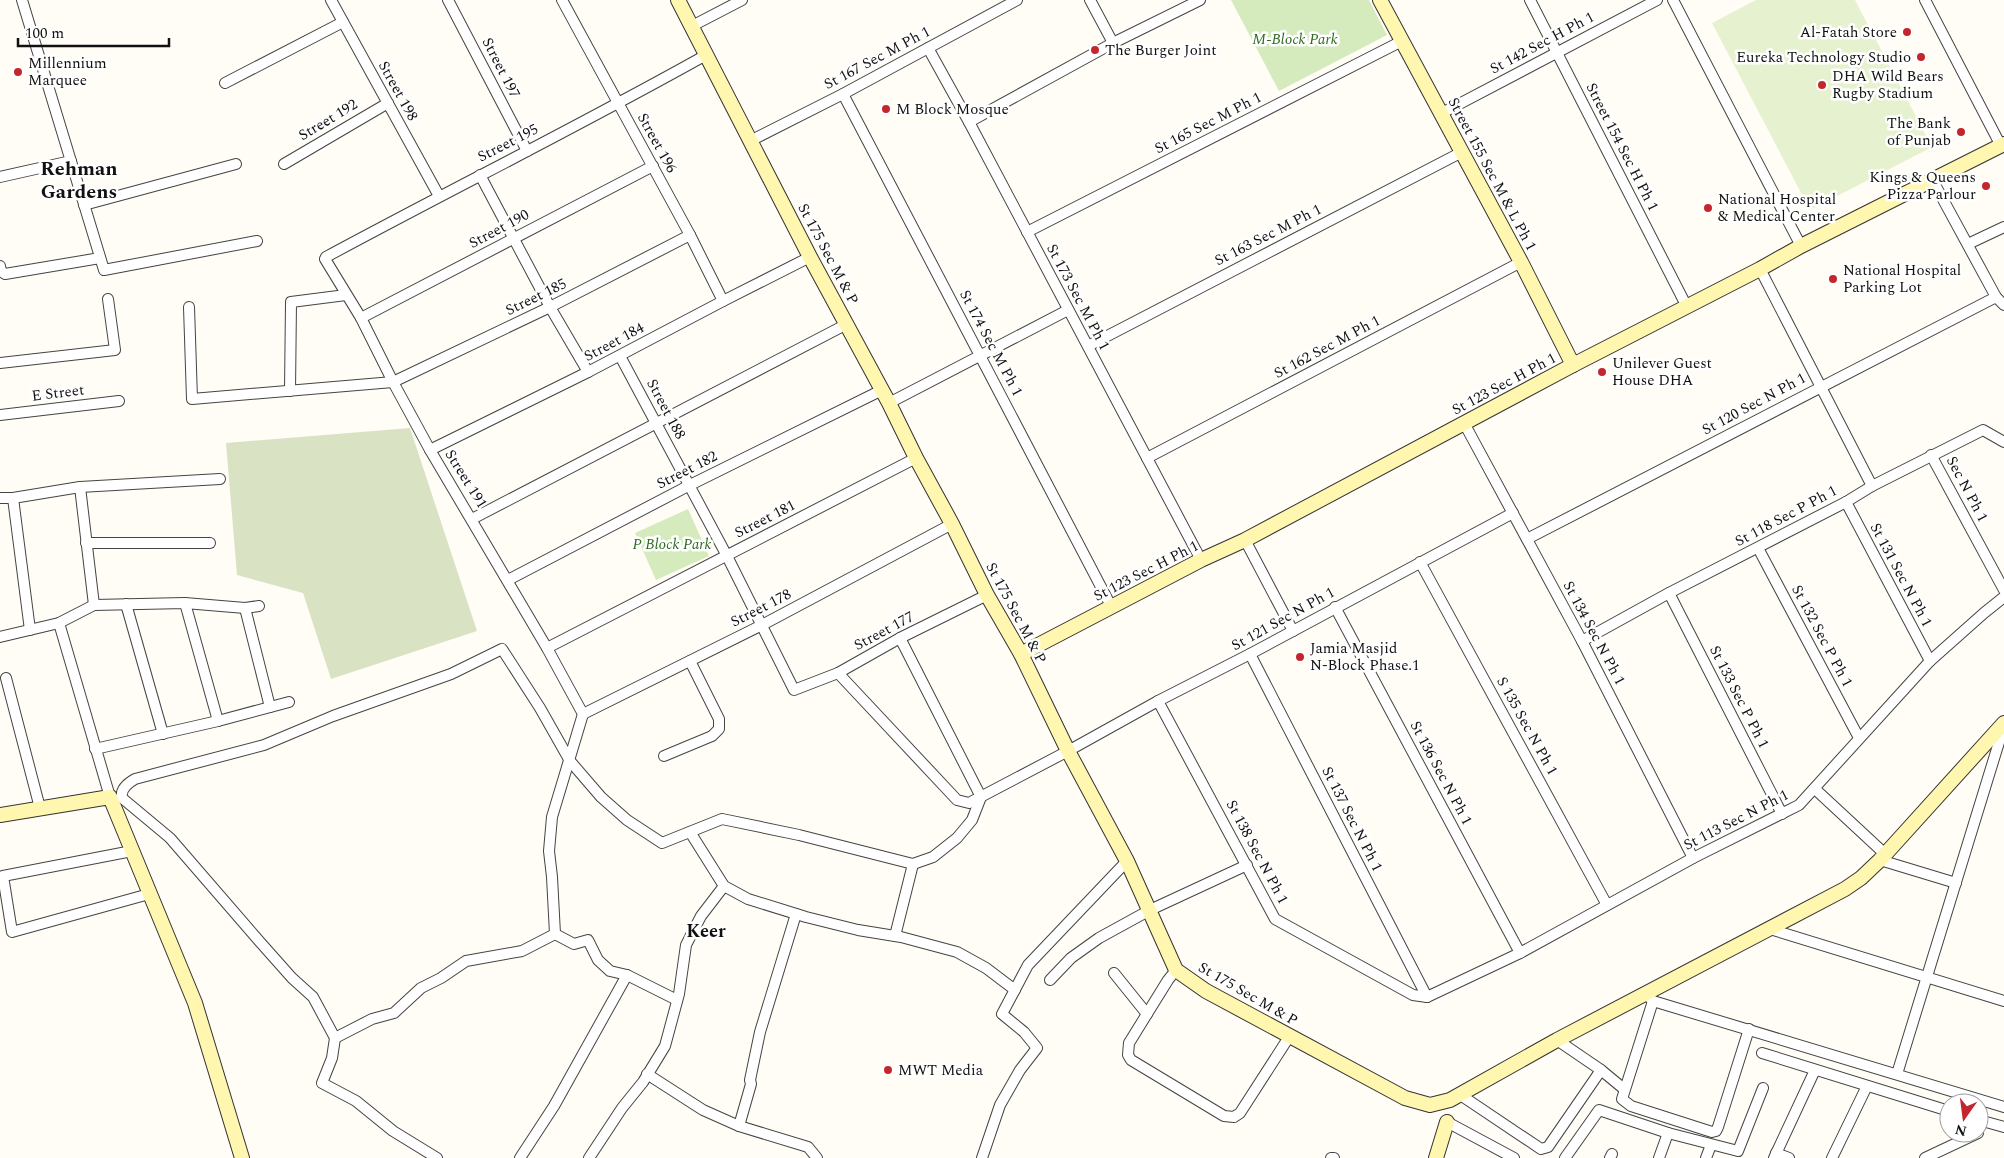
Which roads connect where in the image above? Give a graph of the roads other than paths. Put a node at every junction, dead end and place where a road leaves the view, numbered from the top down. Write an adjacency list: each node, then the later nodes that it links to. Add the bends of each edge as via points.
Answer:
1 (22, 0): 32 (street)
2 (331, 0): 15 (street, Street 198)
3 (448, 0): 30 (street, Street 197)
4 (562, 0): 25 (street, Street 196)
5 (678, 0): 16 (street, St 175 Sec M & P)
6 (742, 0): 16 (street)
7 (1017, 0): 19 (street, St 167 Sec M Ph 1)
8 (1090, 0): 18 (street)
9 (1200, 0): 18 (street)
10 (1380, 0): 17 (street, Street 155 Sec M & L Ph 1)
11 (1530, 0): 20 (street, Street 154 Sec H Ph 1)
12 (1656, 0): 20 (street, St 142 Sec H Ph 1)
13 (1673, 0): 47 (street)
14 (1925, 0): 29 (street)
15 (343, 22): 22 (street); 24 (street, Street 198)
16 (692, 26): 21 (street, St 175 Sec M & P)
17 (1402, 41): 26 (street, Street 155 Sec M & L Ph 1); 42 (street, St 165 Sec M Ph 1)
18 (1113, 43): 27 (street)
19 (928, 48): 23 (street, St 167 Sec M Ph 1); 27 (street, St 173 Sec M Ph 1)
20 (1557, 51): 26 (street, St 142 Sec H Ph 1); 61 (street, Street 154 Sec H Ph 1)
21 (706, 55): 25 (street, Street 195); 28 (street, St 175 Sec M & P)
22 (225, 83)
23 (843, 94): 28 (street, St 167 Sec M Ph 1); 66 (street, St 174 Sec M Ph 1)
24 (388, 102): 34 (street, Street 192); 39 (street, Street 198)
25 (618, 104): 30 (street, Street 195); 35 (street, Street 196)
26 (1442, 113): 31 (street, Street 155 Sec M & L Ph 1)
27 (969, 122): 42 (street, St 173 Sec M Ph 1)
28 (750, 141): 48 (street, St 175 Sec M & P)
29 (2002, 145): 38 (street, St 123 Sec H Ph 1)
30 (527, 151): 36 (street, Street 195)
31 (1462, 152): 51 (street, Street 155 Sec M & L Ph 1); 65 (street, St 163 Sec M Ph 1)
32 (71, 161): 37 (street); 40 (street)
33 (236, 164): 40 (street)
34 (284, 164)
35 (653, 166): 43 (street, Street 196); 44 (street, Street 190)
36 (480, 175): 39 (street, Street 195); 44 (street)
37 (0, 177)
38 (1933, 181): 46 (street); 47 (street, St 123 Sec H Ph 1)
39 (439, 196): 50 (street, Street 195)
40 (84, 205): 49 (street)
41 (2004, 227): 46 (street)
42 (1027, 232): 62 (street, St 173 Sec M Ph 1)
43 (690, 235): 57 (street, Street 196); 60 (street, Street 185)
44 (514, 238): 60 (street); 63 (street, Street 190)
45 (257, 241): 49 (street, via 104,270)
46 (1968, 244): 55 (street)
47 (1801, 246): 53 (street, St 123 Sec H Ph 1)
48 (810, 257): 57 (street, Street 184); 64 (street, St 175 Sec M & P)
49 (100, 258): 52 (street, via 5,274)
50 (325, 259): 54 (street, Street 191)
51 (1520, 262): 69 (street, Street 155 Sec M & L Ph 1); 84 (street, St 162 Sec M Ph 1)
52 (0, 266)
53 (1760, 269): 61 (street, St 123 Sec H Ph 1); 72 (street)
54 (346, 296): 63 (street, Street 191); 74 (street, via 291,302)
55 (1996, 296): 58 (street); 72 (street, St 120 Sec N Ph 1)
56 (108, 299): 68 (street, via 115,350)
57 (723, 301): 67 (street, Street 184)
58 (2004, 305)
59 (189, 307): 74 (street, Street 185, via 192,400)
60 (550, 307): 70 (street); 71 (street, Street 185)
61 (1687, 307): 69 (street, St 123 Sec H Ph 1)
62 (1068, 310): 65 (street, St 173 Sec M Ph 1); 66 (street)
63 (361, 318): 71 (street, Street 191)
64 (846, 324): 73 (street, St 175 Sec M & P); 78 (street)
65 (1088, 346): 84 (street, St 173 Sec M Ph 1)
66 (980, 355): 76 (street); 112 (street, St 174 Sec M Ph 1)
67 (620, 356): 70 (street, Street 184); 78 (street, Street 188)
68 (0, 363)
69 (1573, 365): 79 (street, St 123 Sec H Ph 1)
70 (588, 372): 81 (street, Street 184)
71 (393, 382): 74 (street, Street 185); 81 (street, Street 191)
72 (1822, 386): 87 (street); 95 (street, St 120 Sec N Ph 1)
73 (882, 390): 76 (street, St 175 Sec M & P); 86 (street, Street 182)
74 (290, 392)
75 (119, 401): 77 (street, E Street)
76 (889, 403): 83 (street, St 175 Sec M & P)
77 (0, 415)
78 (656, 422): 86 (street, Street 188); 93 (street)
79 (1464, 423): 92 (street, St 134 Sec N Ph 1); 96 (street, St 123 Sec H Ph 1)
80 (2004, 442): 82 (street, St 118 Sec P Ph 1, via 1983,430)
81 (430, 450): 93 (street, Street 191)
82 (1931, 455): 87 (street, St 118 Sec P Ph 1); 104 (street, Sec N Ph 1)
83 (916, 458): 94 (street, St 175 Sec M & P); 100 (street, Street 181)
84 (1147, 458): 101 (street, St 173 Sec M Ph 1)
85 (220, 479): 88 (street)
86 (690, 485): 100 (street, Street 188); 103 (street, Street 182)
87 (1872, 486): 91 (street, St 118 Sec P Ph 1)
88 (80, 487): 90 (street); 97 (street)
89 (0, 498): 90 (street)
90 (14, 498): 117 (street)
91 (1846, 502): 99 (street, St 118 Sec P Ph 1); 126 (street, St 131 Sec N Ph 1)
92 (1513, 513): 95 (street, St 134 Sec N Ph 1); 102 (street, St 121 Sec N Ph 1)
93 (472, 519): 103 (street, Street 191)
94 (952, 524): 106 (street, St 175 Sec M & P); 116 (street, Street 178)
95 (1527, 539): 121 (street, St 134 Sec N Ph 1)
96 (1245, 540): 101 (street, St 123 Sec H Ph 1); 118 (street)
97 (86, 542): 98 (street); 110 (street)
98 (210, 543)
99 (1758, 548): 105 (street, St 118 Sec P Ph 1); 137 (street, St 132 Sec P Ph 1)
100 (727, 556): 116 (street, Street 188); 122 (street, Street 181)
101 (1201, 560): 112 (street, St 123 Sec H Ph 1)
102 (1420, 562): 113 (street, St 121 Sec N Ph 1); 158 (street, S 135 Sec N Ph 1)
103 (508, 580): 122 (street, Street 191)
104 (2004, 590)
105 (1669, 593): 121 (street, St 118 Sec P Ph 1); 146 (street, St 133 Sec P Ph 1)
106 (987, 595): 120 (street, Street 177); 123 (street, St 175 Sec M & P)
107 (2004, 598): 126 (street, St 113 Sec N Ph 1)
108 (185, 603): 109 (street); 114 (street); 134 (street)
109 (126, 604): 110 (street); 136 (street)
110 (94, 605): 115 (street)
111 (259, 606): 114 (street)
112 (1112, 606): 123 (street, St 123 Sec H Ph 1)
113 (1335, 607): 118 (street, St 121 Sec N Ph 1); 164 (street, St 136 Sec N Ph 1)
114 (245, 608): 132 (street)
115 (59, 623): 117 (street); 138 (street)
116 (762, 625): 125 (street, Street 178); 129 (street, Street 188)
117 (30, 630): 119 (street)
118 (1293, 631): 124 (street, St 121 Sec N Ph 1)
119 (0, 637)
120 (900, 638): 127 (street, Street 177); 144 (street)
121 (1582, 641): 151 (street, St 134 Sec N Ph 1)
122 (547, 648): 133 (street, Street 191)
123 (1021, 654): 139 (street, St 175 Sec M & P)
124 (1250, 654): 130 (street, St 121 Sec N Ph 1); 171 (street, St 137 Sec N Ph 1)
125 (690, 661): 133 (street, Street 178); 140 (street, via 718,719 719,729 712,736)
126 (1930, 662): 137 (street, St 113 Sec N Ph 1)
127 (838, 673): 129 (street, Street 177); 144 (street, via 957,800 969,802)
128 (6, 678): 145 (street)
129 (794, 690)
130 (1158, 701): 139 (street, St 121 Sec N Ph 1); 154 (street, St 138 Sec N Ph 1)
131 (288, 702): 132 (street)
132 (270, 707): 134 (street)
133 (582, 714): 141 (street)
134 (218, 720): 136 (street)
135 (2004, 725): 150 (street, St 175 Sec M & P); 155 (street)
136 (163, 734): 138 (street)
137 (1859, 738): 142 (street, St 113 Sec N Ph 1)
138 (95, 749): 143 (street)
139 (1068, 751): 144 (street, St 121 Sec N Ph 1); 152 (street, St 175 Sec M & P)
140 (664, 756)
141 (570, 761): 148 (street, via 601,797 662,844); 162 (street, via 552,817 550,842); 178 (street, via 502,649 451,674 333,716 264,745 127,783 122,790 122,798 170,838 292,978 313,997)
142 (1815, 789): 146 (street, St 113 Sec N Ph 1, via 1799,805); 150 (street)
143 (110, 797): 145 (street); 149 (street)
144 (981, 797): 153 (street, via 972,820 957,838 933,857)
145 (40, 808): 147 (street)
146 (1782, 814): 151 (street, St 113 Sec N Ph 1)
147 (0, 815)
148 (690, 832): 153 (street, via 722,819); 156 (street)
149 (132, 851): 157 (street); 157 (street, via 3,876 12,932)
150 (1882, 857): 155 (street); 161 (street, St 175 Sec M & P, via 1845,889)
151 (1693, 858): 158 (street, St 113 Sec N Ph 1)
152 (1128, 861): 159 (street, St 175 Sec M & P); 170 (street, via 1028,965)
153 (913, 864): 163 (street)
154 (1247, 865): 159 (street); 171 (street, St 138 Sec N Ph 1, via 1275,919 1412,995)
155 (1956, 883): 168 (street)
156 (724, 886): 160 (street, via 748,899); 173 (street, via 701,916 686,945)
157 (149, 894): 197 (street, via 194,1003)
158 (1607, 905): 164 (street, St 113 Sec N Ph 1)
159 (1150, 910): 165 (street, St 175 Sec M & P); 169 (street, via 1092,943 1071,958)
160 (796, 914): 163 (street); 192 (street, via 760,1032 751,1084)
161 (1770, 929): 168 (street); 172 (street, St 175 Sec M & P)
162 (555, 934): 167 (street, via 574,944 588,940 598,960 610,971); 178 (street, via 522,951 466,961 421,988 394,1013 372,1019)
163 (895, 936): 170 (street, via 956,952 986,968)
164 (1520, 953): 171 (street, St 113 Sec N Ph 1)
165 (1176, 970): 175 (street); 177 (street, St 175 Sec M & P, via 1206,991)
166 (1114, 973): 175 (street)
167 (626, 975): 173 (street); 199 (street, via 554,1106)
168 (1927, 978): 174 (street); 184 (street)
169 (1050, 980)
170 (1016, 990): 202 (street, via 1002,1014 1037,1048 1020,1070 1000,1106)
171 (1427, 997)
172 (1649, 997): 176 (street); 179 (street, St 175 Sec M & P); 187 (street)
173 (677, 1000): 183 (street, via 665,1046)
174 (2004, 1001)
175 (1147, 1014): 177 (street, via 1129,1043 1131,1060 1230,1117 1240,1113)
176 (1749, 1029): 184 (street); 187 (street, via 1716,1131 1631,1106 1622,1099)
177 (1289, 1037): 188 (street, St 175 Sec M & P, via 1405,1098 1430,1105)
178 (335, 1038): 198 (street, via 332,1058 322,1083 356,1102)
179 (1557, 1040): 181 (street); 188 (street, St 175 Sec M & P)
180 (1762, 1053): 182 (street)
181 (1601, 1070): 187 (street); 188 (street, via 1548,1147 1541,1149)
182 (1815, 1070): 185 (street); 196 (street)
183 (647, 1074): 192 (street, via 703,1110); 200 (street)
184 (1897, 1074): 189 (street)
185 (1867, 1086): 190 (street); 209 (street)
186 (1763, 1088): 195 (street, via 1738,1151)
187 (1624, 1089)
188 (1454, 1097)
189 (2004, 1107)
190 (1939, 1108)
191 (1447, 1122): 203 (street); 204 (street)
192 (739, 1126): 201 (street, via 808,1147)
193 (1668, 1133): 195 (street); 205 (street, via 1599,1110); 206 (street)
194 (1957, 1143): 210 (street)
195 (1712, 1145): 207 (street)
196 (1775, 1156): 208 (street)
197 (242, 1158)
198 (438, 1158)
199 (520, 1158)
200 (589, 1158)
201 (817, 1158)
202 (982, 1158)
203 (1436, 1158)
204 (1514, 1158)
205 (1565, 1158)
206 (1659, 1158)
207 (1706, 1158)
208 (1789, 1158)
209 (1832, 1158)
210 (1925, 1158)

